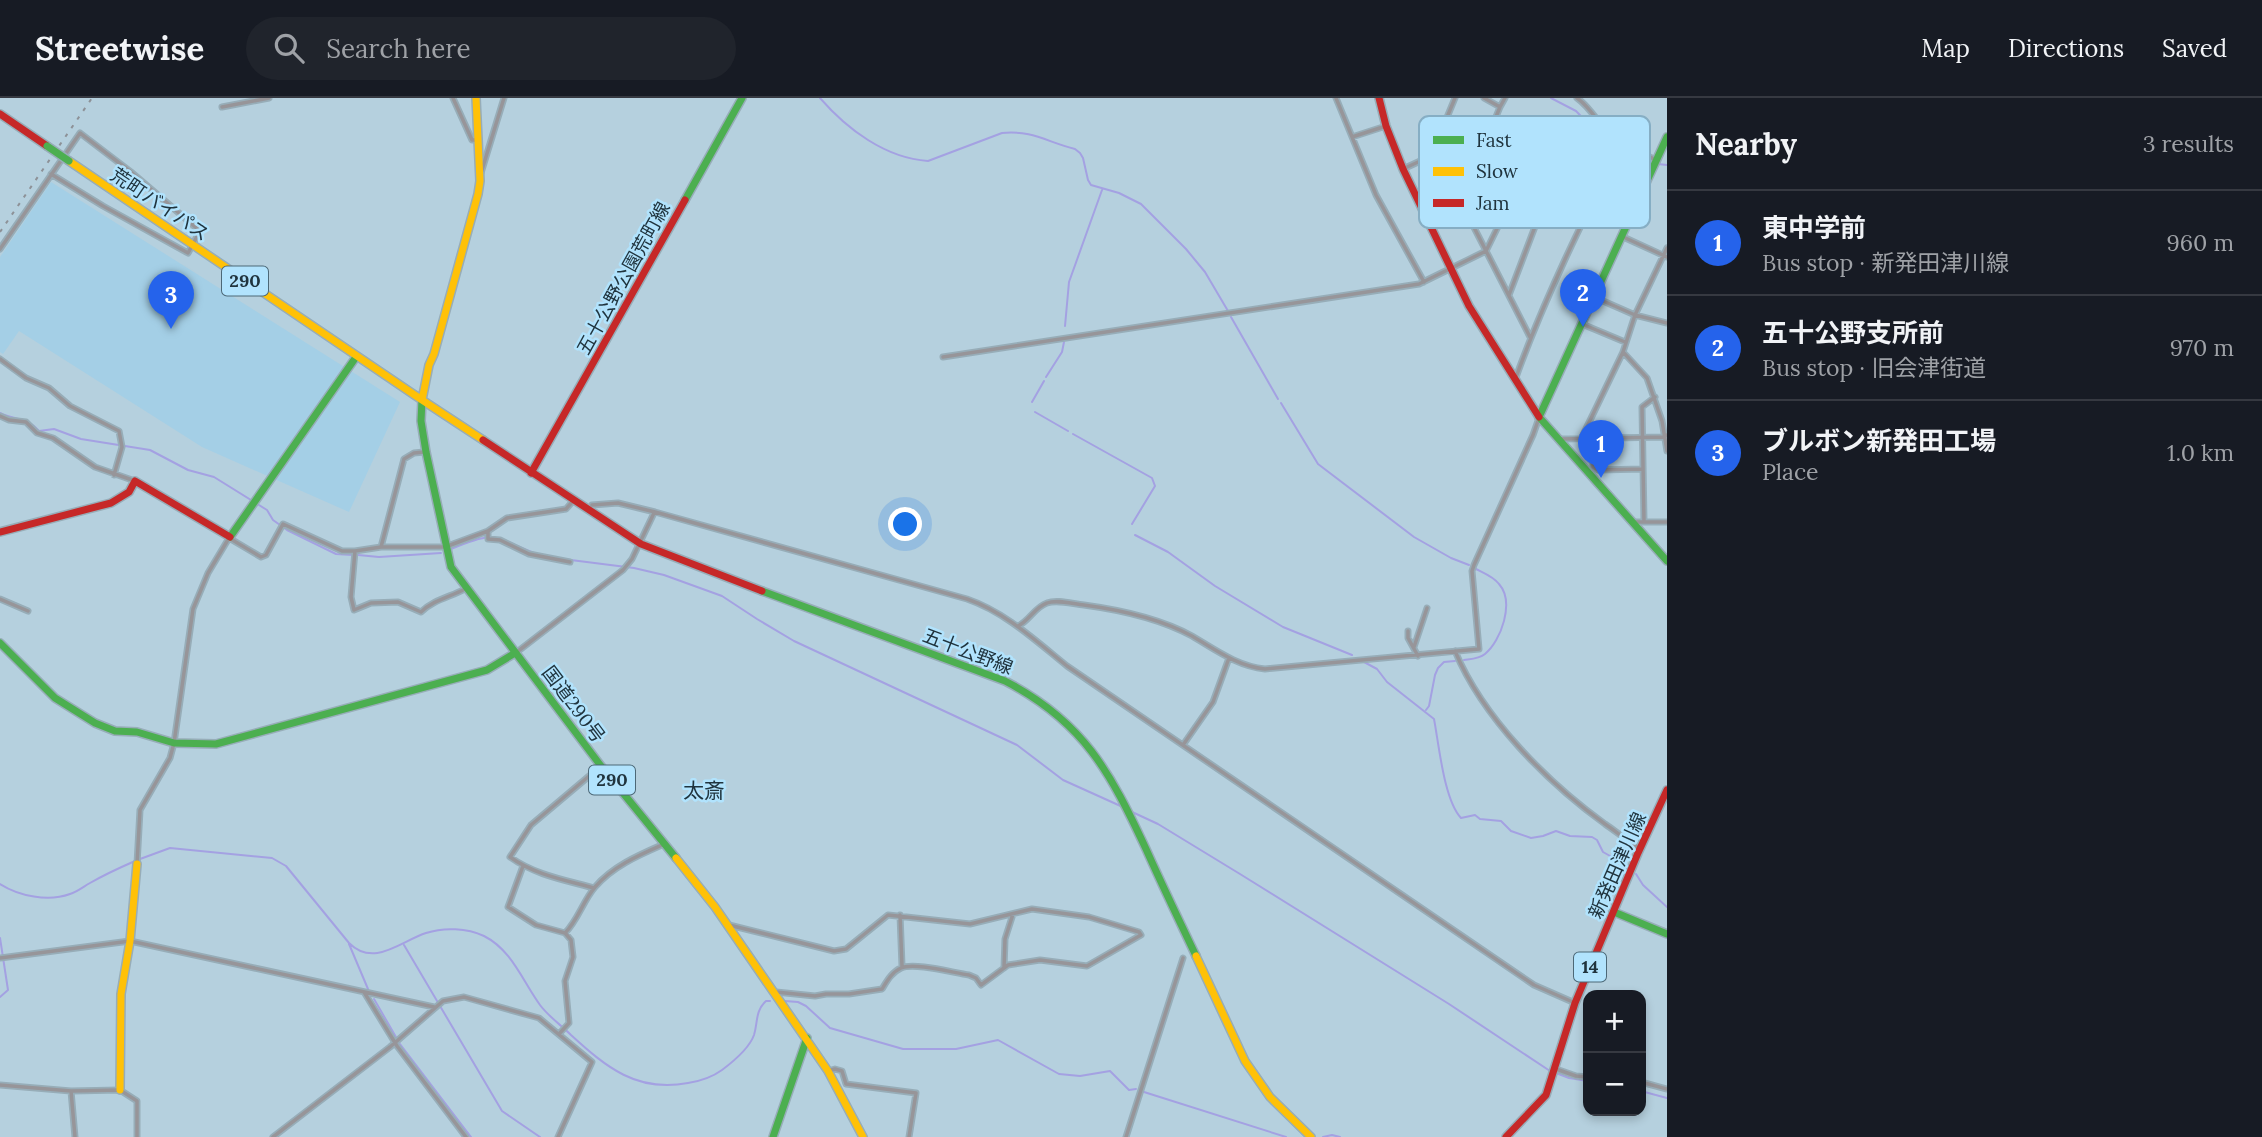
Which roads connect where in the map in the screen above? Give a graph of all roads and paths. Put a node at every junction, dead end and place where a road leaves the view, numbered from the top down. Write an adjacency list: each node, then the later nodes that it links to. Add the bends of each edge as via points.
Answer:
1 (269, 98): 12 (street)
2 (453, 98): 21 (street, via 472,140)
3 (476, 98): 21 (main road, 国道290号)
4 (504, 98): 28 (street)
5 (742, 98): 70 (main road, 五十公野公園荒町線)
6 (1336, 98): 19 (street)
7 (1380, 98): 18 (main road)
8 (1455, 98): 15 (street)
9 (1485, 98): 13 (street)
10 (1504, 98): 13 (street)
11 (1577, 98): 17 (street)
12 (222, 107)
13 (1500, 107): 16 (street)
14 (0, 112): 37 (main road, 荒町バイパス / 290, bridge)
15 (1448, 116)
16 (1496, 116)
17 (1595, 116)
18 (1386, 126): 19 (street); 25 (main road)
19 (1352, 137): 43 (street, via 1376,195)
20 (1667, 137): 23 (main road)
21 (478, 140): 28 (main road, 国道290号)
22 (1650, 157): 23 (street)
23 (1656, 160): 26 (main road)
24 (1419, 162): 25 (street)
25 (1403, 169): 29 (main road)
26 (1650, 173)
27 (51, 174): 37 (street, via 188,253); 37 (street, via 80,133 200,231); 38 (street)
28 (480, 178): 57 (main road, 国道290号)
29 (1419, 202)
30 (1432, 228): 42 (main road)
31 (1474, 228): 40 (street)
32 (1497, 228): 40 (street)
33 (1534, 228): 44 (street)
34 (1580, 228): 49 (street)
35 (1625, 228): 36 (main road)
36 (1621, 236): 41 (street); 45 (main road)
37 (193, 246): 53 (main road, 荒町バイパス / 290)
38 (0, 248)
39 (1667, 248): 41 (street)
40 (1486, 251): 42 (street); 44 (street)
41 (1665, 256): 46 (street)
42 (1452, 270): 43 (street); 55 (main road)
43 (1424, 282): 52 (street)
44 (1509, 295): 49 (street)
45 (1594, 297): 46 (street); 48 (main road)
46 (1635, 315): 47 (street); 50 (street)
47 (1667, 323)
48 (1582, 324): 50 (street); 59 (main road)
49 (1530, 337): 55 (street)
50 (1625, 342): 51 (street)
51 (1623, 352): 56 (street, via 1647,378); 62 (street)
52 (943, 357)
53 (356, 358): 57 (main road, 荒町バイパス / 290); 81 (main road)
54 (0, 359): 71 (street, via 70,406 119,431 122,447)
55 (1515, 380): 59 (main road)
56 (1654, 397): 60 (street); 64 (street, via 1642,407)
57 (422, 400): 66 (main road, 国道290号 / 290); 70 (main road, 五十公野線)
58 (0, 416): 71 (street, via 26,422 37,433 48,435)
59 (1539, 417): 61 (main road); 96 (street, via 1472,571 1479,649)
60 (1666, 436): 64 (street); 65 (street)
61 (1559, 439): 62 (street); 68 (main road)
62 (1581, 439): 63 (street)
63 (1593, 439): 64 (street); 69 (street, via 1593,467)
64 (1643, 439): 67 (street)
65 (1667, 450)
66 (426, 452): 83 (street, via 404,459); 84 (main road, 国道290号 / 290)
67 (1643, 469): 69 (street); 77 (street)
68 (1587, 470): 69 (street); 76 (main road)
69 (1598, 470)
70 (531, 473): 73 (main road, 五十公野線)
71 (114, 475): 72 (street)
72 (135, 481): 80 (main road, via 129,492 111,503); 81 (main road)
73 (573, 501): 79 (street, via 566,509 507,517); 82 (main road, 五十公野線)
74 (592, 505): 75 (street, via 618,503)
75 (655, 513): 82 (street); 92 (street, via 967,599)
76 (1632, 522): 77 (street); 86 (main road)
77 (1644, 522): 78 (street)
78 (1667, 522)
79 (488, 531): 84 (street); 87 (street, via 488,539)
80 (0, 532)
81 (229, 538): 85 (street, via 261,558 284,524 327,546); 100 (street, via 193,609)
82 (640, 544): 97 (street, via 623,570); 144 (main road, 五十公野線, via 1005,681 1065,719 1113,781 1245,1060 1270,1097)
83 (381, 547): 84 (street); 85 (street)
84 (445, 547): 88 (main road, 国道290号 / 290)
85 (355, 551): 88 (street, via 354,610 371,603 398,602 421,612)
86 (1667, 561)
87 (570, 562)
88 (467, 589): 97 (main road, 国道290号 / 290)
89 (0, 598): 91 (street)
90 (1427, 608): 95 (street)
91 (28, 611)
92 (1018, 626): 99 (street, via 1047,603 1119,611 1158,621); 101 (street, via 1067,666)
93 (1408, 631): 95 (street)
94 (0, 643): 100 (main road, via 55,698 95,723)
95 (1414, 647): 98 (street)
96 (1455, 651): 98 (street); 105 (street, via 1475,692 1558,788)
97 (516, 653): 100 (main road, via 487,670 216,744); 102 (main road, 国道290号 / 290)
98 (1418, 656): 99 (street, via 1265,669)
99 (1229, 658): 101 (street, via 1213,702)
100 (174, 743): 106 (street, via 140,810)
101 (1183, 746): 122 (street, via 1534,985)
102 (601, 766): 104 (main road, 国道290号 / 290); 107 (street, via 527,830 510,857)
103 (1667, 790): 105 (main road, 新発田津川線 / 14)
104 (664, 844): 108 (street, via 636,856); 112 (main road, 国道290号 / 290)
105 (1640, 848): 109 (main road, 新発田津川線 / 14)
106 (137, 864): 115 (main road)
107 (523, 866): 108 (street); 113 (street, via 508,906 536,925)
108 (594, 888): 113 (street)
109 (1614, 912): 114 (main road); 122 (main road, 新発田津川線 / 14)
110 (1013, 914): 111 (street, via 970,924); 119 (street, via 1005,939); 119 (street, via 1032,909 1089,917 1141,935 1087,966 1040,960)
111 (900, 915): 112 (street, via 888,915 846,949 834,951); 118 (street)
112 (727, 925): 121 (main road, 国道290号 / 290)
113 (565, 933): 124 (street, via 573,957 565,981 569,1023)
114 (1667, 934)
115 (130, 941): 116 (street); 120 (street); 133 (main road, via 121,994)
116 (0, 958)
117 (1183, 958): 143 (street)
118 (902, 966): 119 (street, via 969,975 981,985); 121 (street, via 882,989 815,996)
119 (1004, 968)
120 (364, 992): 123 (street); 126 (street)
121 (774, 992): 125 (main road, 国道290号 / 290)
122 (1575, 1003): 127 (main road, 新発田津川線 / 14)
123 (434, 1007): 124 (street, via 464,997 539,1018); 126 (street)
124 (559, 1034): 139 (street, via 592,1062)
125 (807, 1038): 128 (main road, 国道290号 / 290); 140 (main road)
126 (395, 1043): 137 (street); 138 (street)
127 (1556, 1069): 129 (street); 145 (main road, 新発田津川線 / 14, via 1546,1096)
128 (828, 1071): 141 (main road, 国道290号 / 290); 142 (street, via 842,1071 846,1084 916,1093)
129 (1583, 1077)
130 (1646, 1083): 132 (street)
131 (0, 1085): 134 (street)
132 (1667, 1089)
133 (120, 1090): 134 (street); 136 (street, via 137,1101)
134 (71, 1091): 135 (street)
135 (75, 1137)
136 (137, 1137)
137 (273, 1137)
138 (466, 1137)
139 (558, 1137)
140 (773, 1137)
141 (863, 1137)
142 (909, 1137)
143 (1126, 1137)
144 (1311, 1137)
145 (1506, 1137)

